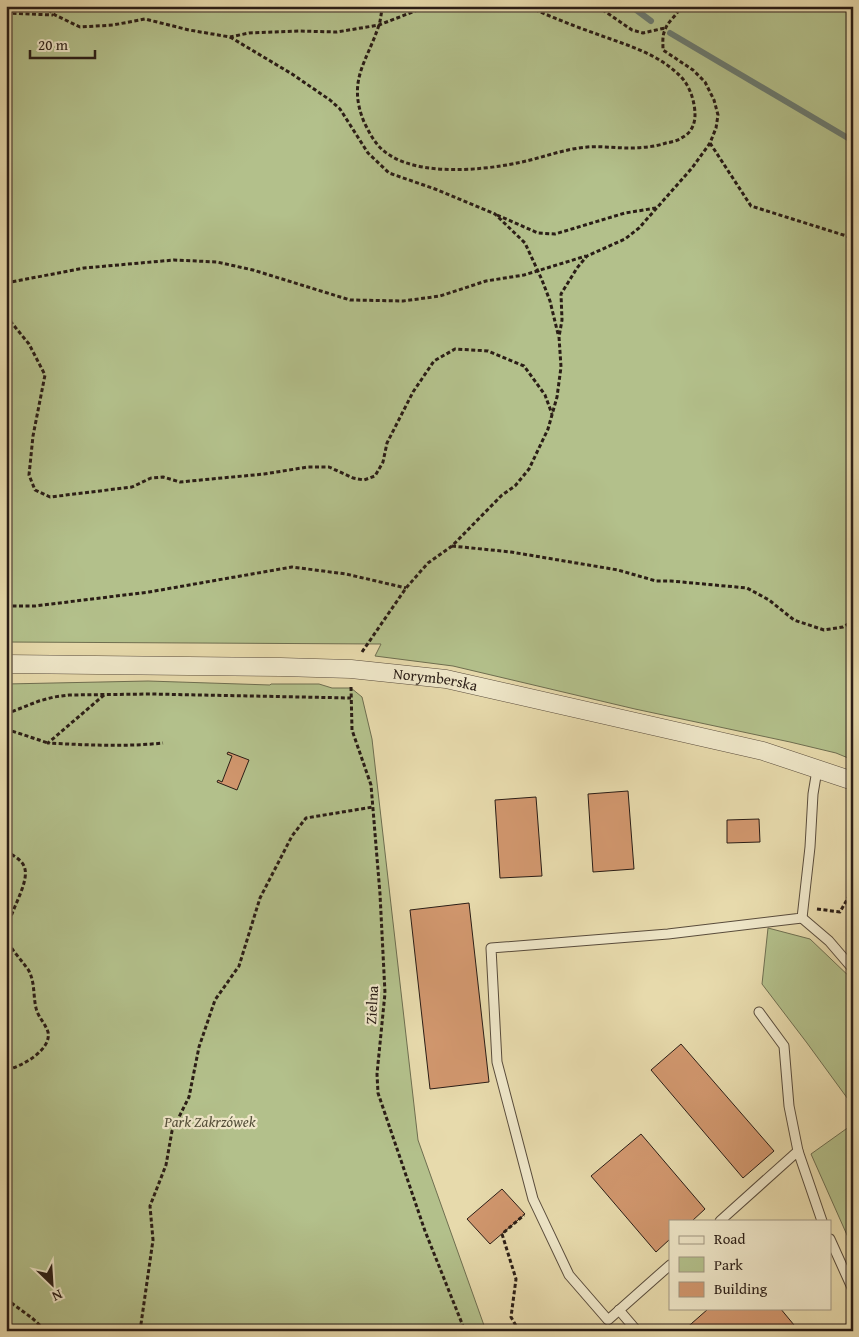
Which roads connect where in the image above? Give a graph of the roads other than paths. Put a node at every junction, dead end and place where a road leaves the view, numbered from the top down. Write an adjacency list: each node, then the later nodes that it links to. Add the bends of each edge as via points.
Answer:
1 (6, 664): 2 (street, Norymberska, via 281,666 351,669 446,679 763,751)
2 (817, 770): 3 (street, Norymberska); 4 (lane)
3 (853, 781)
4 (803, 913): 5 (lane); 13 (lane, via 668,934 491,948 497,1062 533,1199 569,1276 608,1320)
5 (853, 969)
6 (759, 1012): 7 (lane, via 784,1046 789,1106)
7 (798, 1151): 8 (lane); 9 (lane)
8 (721, 1220)
9 (822, 1220)
10 (832, 1243): 12 (lane)
11 (669, 1265): 13 (lane)
12 (853, 1290)
13 (620, 1310): 14 (lane)
14 (637, 1331)

